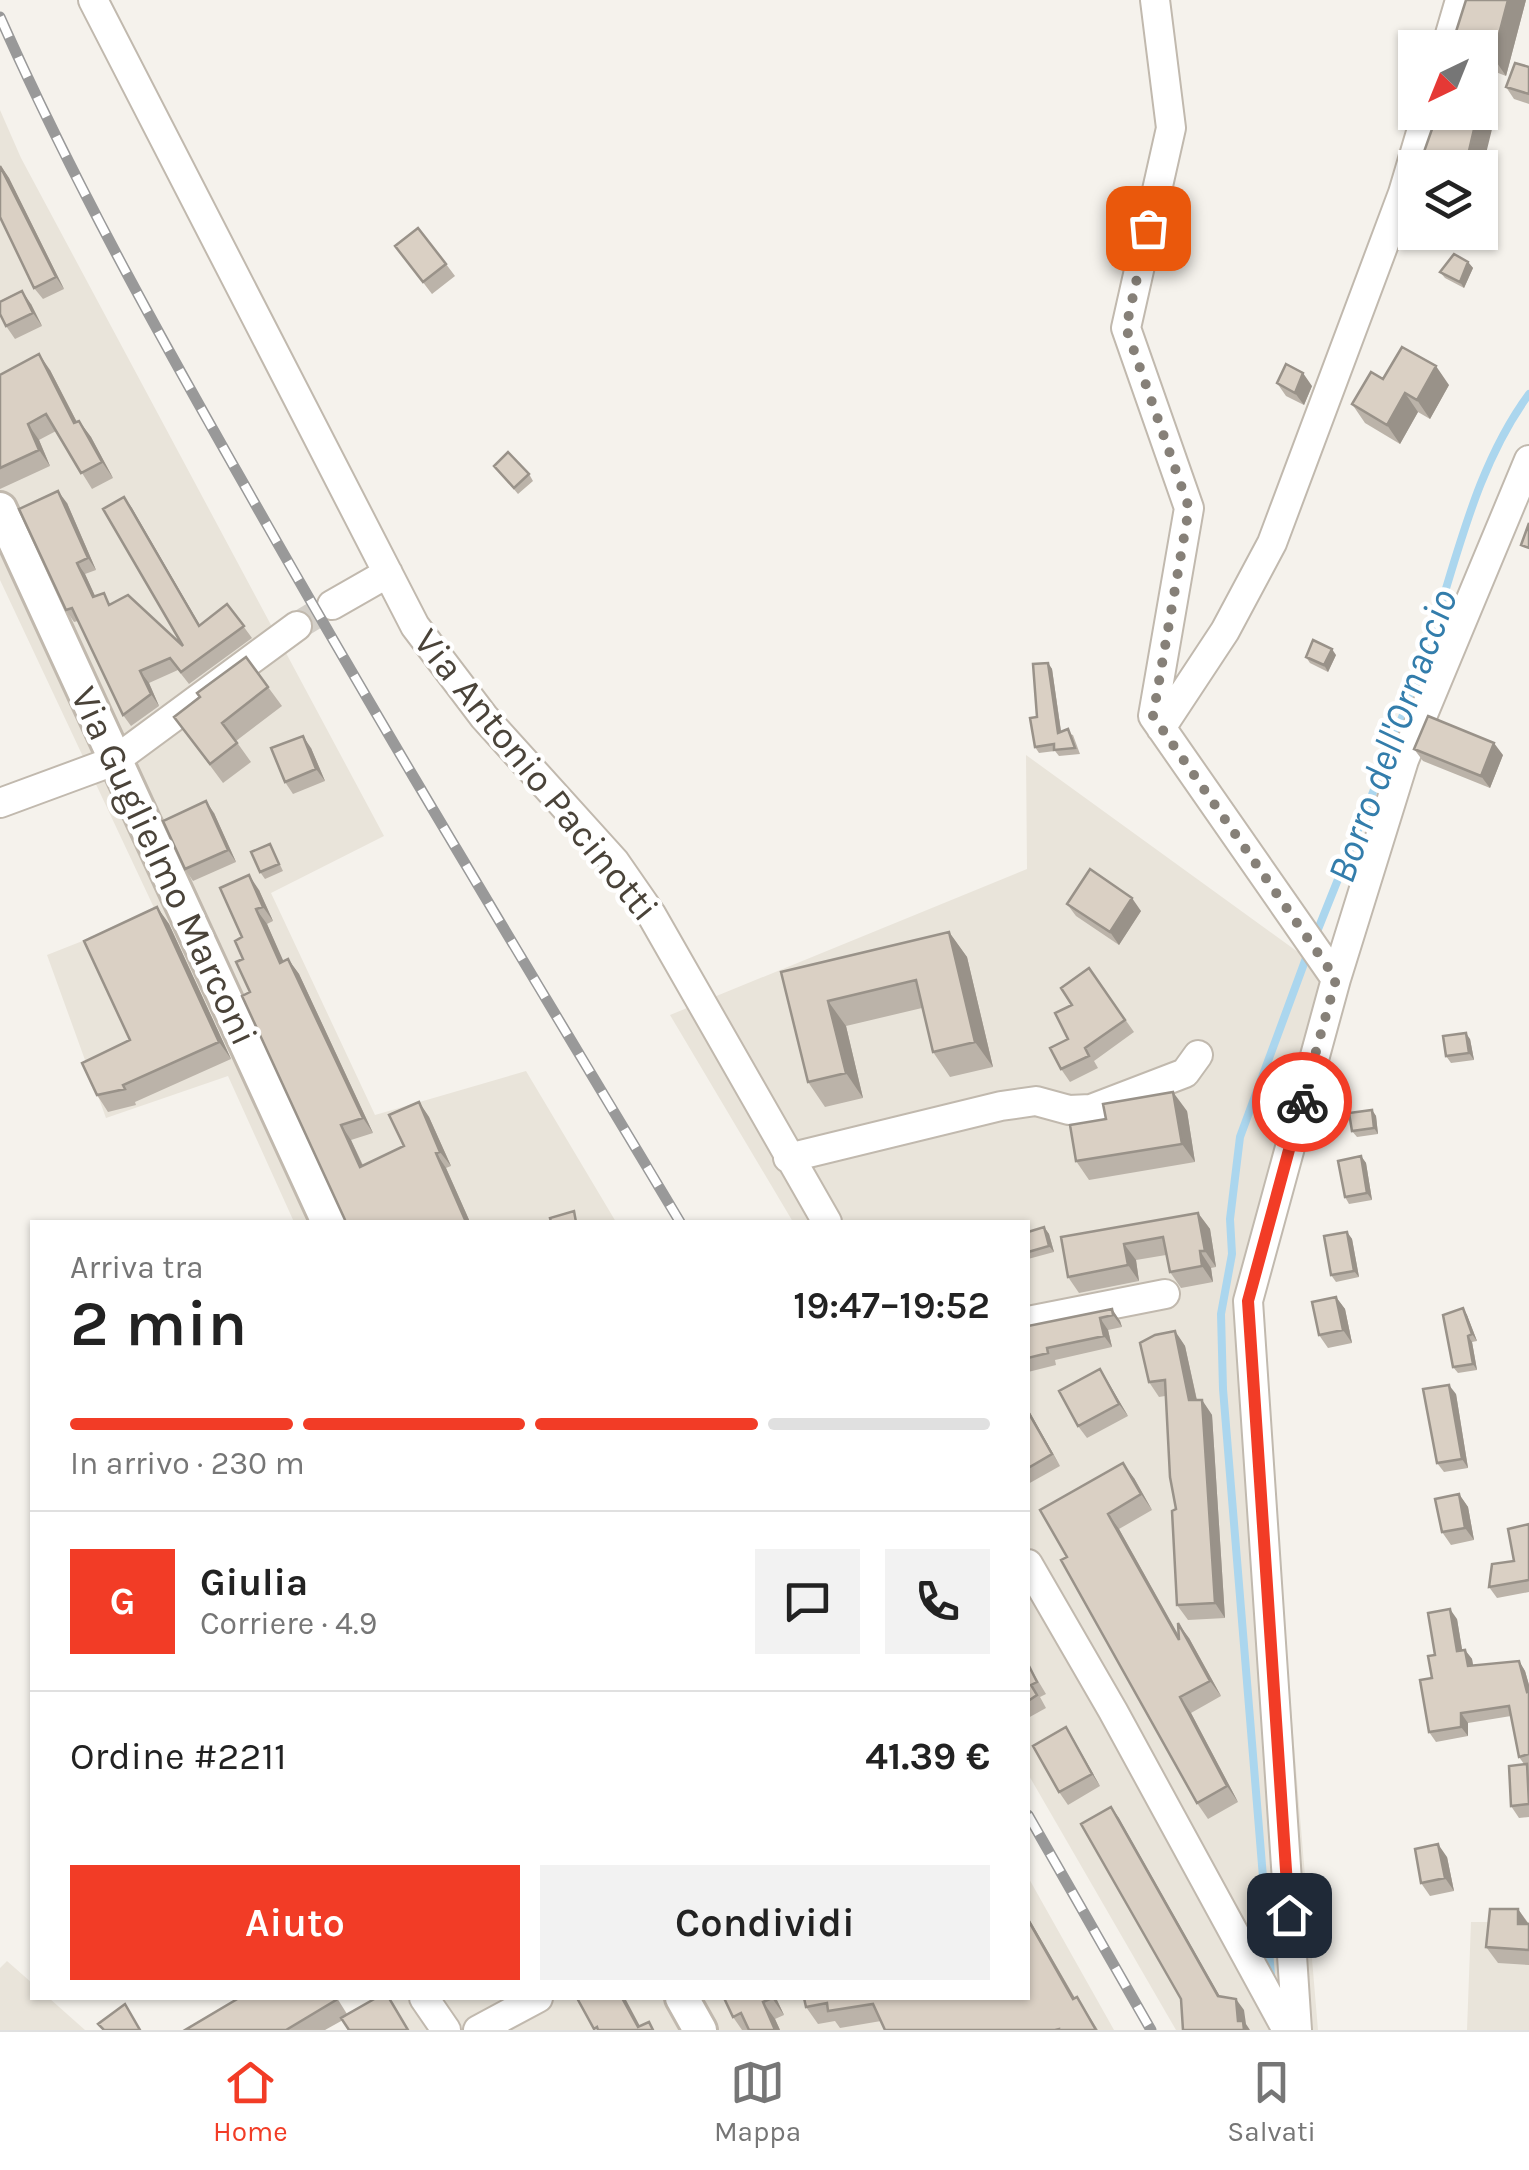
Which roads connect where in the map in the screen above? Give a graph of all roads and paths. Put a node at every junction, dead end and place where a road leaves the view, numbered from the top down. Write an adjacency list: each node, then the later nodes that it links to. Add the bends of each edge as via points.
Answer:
1 (93, 0): 8 (street, Via Antonio Pacinotti)
2 (1155, 0): 11 (street, via 1170,128 1126,328 1189,508 1153,716)
3 (1460, 0): 4 (street)
4 (1451, 30)
5 (1422, 130): 11 (street, via 1272,543 1225,632)
6 (1529, 460): 14 (street, via 1404,760)
7 (0, 509): 12 (street, Via Guglielmo Marconi)
8 (388, 573): 9 (street); 16 (street, Via Antonio Pacinotti, via 415,626 484,717 602,847 651,914)
9 (332, 605)
10 (297, 626): 12 (street)
11 (1162, 728): 14 (street)
12 (114, 762): 13 (street); 17 (street, Via Guglielmo Marconi)
13 (0, 803)
14 (1329, 969): 29 (street, via 1248,1301)
15 (1198, 1055): 16 (street, via 1186,1073 1091,1109 1036,1100)
16 (788, 1158): 18 (street, Via Antonio Pacinotti)
17 (327, 1220)
18 (827, 1220)
19 (1165, 1294): 20 (street)
20 (1030, 1321)
21 (1030, 1567): 28 (street)
22 (425, 2000): 25 (street)
23 (534, 2000): 26 (street)
24 (683, 2000): 27 (street)
25 (446, 2030)
26 (478, 2030)
27 (700, 2030)
28 (1287, 2030)
29 (1297, 2030)

